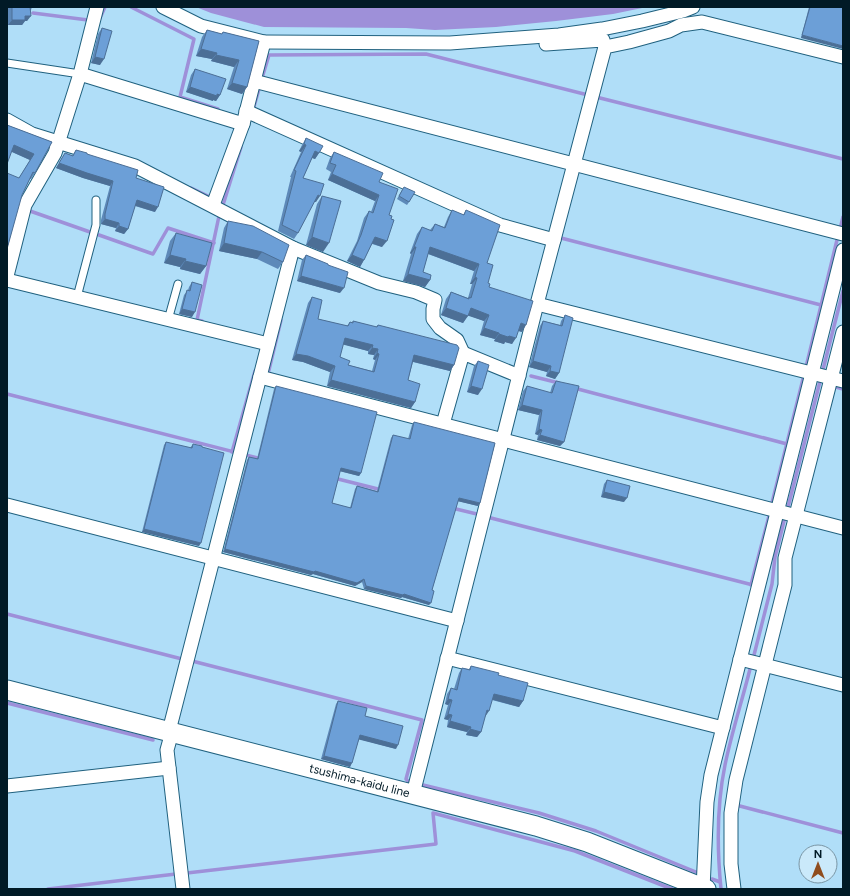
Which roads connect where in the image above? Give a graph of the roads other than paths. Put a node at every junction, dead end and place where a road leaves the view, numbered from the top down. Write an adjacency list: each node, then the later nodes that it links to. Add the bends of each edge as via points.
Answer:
1 (97, 7): 10 (street)
2 (163, 7): 5 (street, via 201,26)
3 (693, 7): 4 (street)
4 (673, 13): 6 (street, via 602,30); 7 (street, via 664,21)
5 (264, 42): 6 (street); 11 (street)
6 (450, 43): 7 (street, via 459,47 492,48)
7 (604, 44): 8 (street, via 629,42 681,25 702,22); 15 (street)
8 (843, 57)
9 (7, 63): 10 (lane)
10 (80, 74): 12 (street); 14 (street)
11 (254, 81): 12 (street); 15 (street)
12 (245, 117): 17 (street); 19 (street, via 500,226)
13 (7, 120): 14 (street, via 32,134)
14 (58, 142): 17 (street, via 135,166); 22 (street, via 55,153 25,205)
15 (574, 165): 18 (street); 19 (street)
16 (96, 200): 25 (lane, via 96,225)
17 (213, 205): 20 (street)
18 (843, 234)
19 (554, 240): 26 (street)
20 (293, 248): 29 (street); 30 (street, via 379,283 416,292 435,300 433,319 440,328 457,340)
21 (843, 250): 32 (street)
22 (7, 276)
23 (7, 280): 25 (street)
24 (178, 284): 27 (lane)
25 (77, 298): 27 (street)
26 (537, 304): 31 (street); 32 (street)
27 (168, 320): 29 (street)
28 (843, 332): 32 (street)
29 (268, 344): 33 (street)
30 (463, 353): 31 (street); 34 (street)
31 (519, 376): 35 (street)
32 (826, 376): 37 (street); 38 (street)
33 (260, 377): 34 (street); 40 (street)
34 (443, 424): 35 (street)
35 (503, 440): 37 (street); 41 (street)
36 (7, 505): 40 (street)
37 (779, 511): 38 (street); 43 (street)
38 (795, 516): 39 (street); 44 (street, via 785,558 785,584)
39 (843, 528)
40 (213, 558): 41 (street); 48 (street)
41 (457, 621): 42 (street)
42 (447, 658): 47 (street); 51 (street)
43 (743, 659): 44 (street); 47 (street)
44 (763, 664): 45 (street); 54 (street, via 736,780 731,813 731,864)
45 (843, 685)
46 (7, 690): 48 (main road, tsushima-kaidu line)
47 (723, 728): 53 (street, via 707,802)
48 (170, 732): 49 (street, via 167,750); 51 (main road, tsushima-kaidu line)
49 (169, 768): 50 (street); 52 (street)
50 (7, 786)
51 (413, 794): 53 (main road, tsushima-kaidu line, via 587,842)
52 (183, 889)
53 (704, 889)
54 (734, 889)

